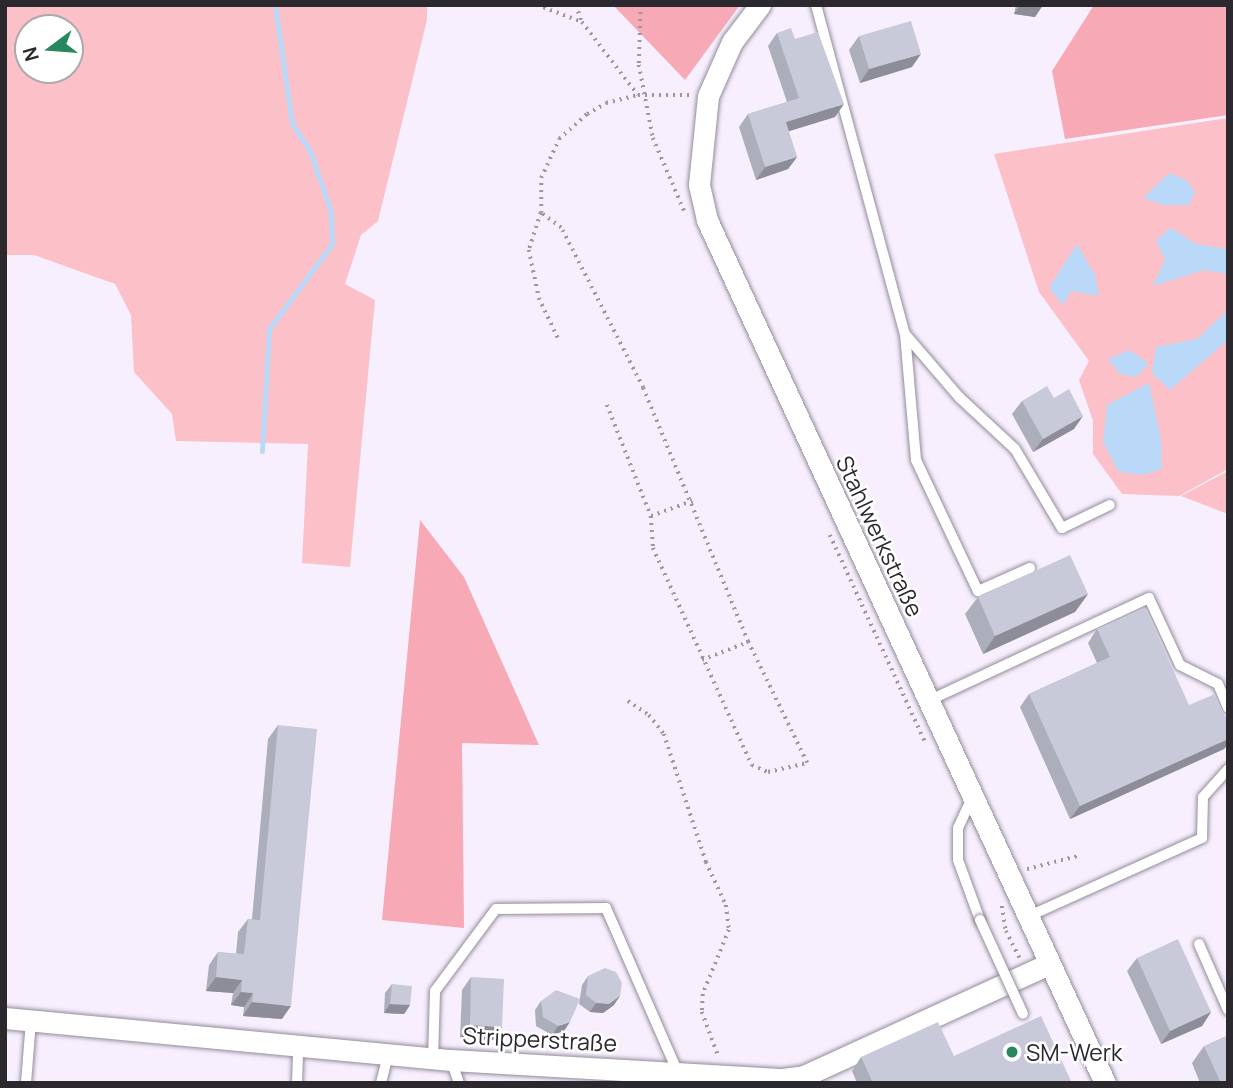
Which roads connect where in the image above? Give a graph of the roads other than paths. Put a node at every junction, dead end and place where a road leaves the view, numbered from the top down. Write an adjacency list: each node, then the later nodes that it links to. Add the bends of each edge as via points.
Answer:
1 (760, 5): 6 (street, Stahlwerkstraße, via 732,42 708,96 699,185 707,220)
2 (816, 5): 3 (lane)
3 (905, 334): 4 (lane, via 958,397 1015,449 1062,528); 5 (lane, via 916,460 978,591)
4 (1111, 505)
5 (1030, 568)
6 (927, 701): 7 (lane, via 1149,598 1180,664 1218,684); 9 (street, Stahlwerkstraße)
7 (1228, 708)
8 (1228, 768): 10 (lane, via 1203,797 1202,838)
9 (972, 798): 10 (street, Stahlwerkstraße); 14 (lane, bridge, via 958,828 958,860)
10 (1027, 916): 12 (street, Stahlwerkstraße)
11 (1199, 943): 13 (lane)
12 (1049, 964): 20 (street, Stripperstraße, via 804,1076); 25 (street, Stahlwerkstraße)
13 (1228, 1010)
14 (1023, 1014)
15 (5, 1018): 16 (street, Stripperstraße)
16 (31, 1021): 17 (street, Stripperstraße); 21 (lane)
17 (298, 1047): 18 (street, Stripperstraße); 22 (lane)
18 (388, 1055): 19 (street, Stripperstraße); 23 (lane)
19 (442, 1059): 20 (street, Stripperstraße); 20 (lane, via 435,991 496,909 606,908); 24 (lane)
20 (680, 1078)
21 (26, 1083)
22 (297, 1083)
23 (381, 1083)
24 (459, 1083)
25 (1105, 1083)

